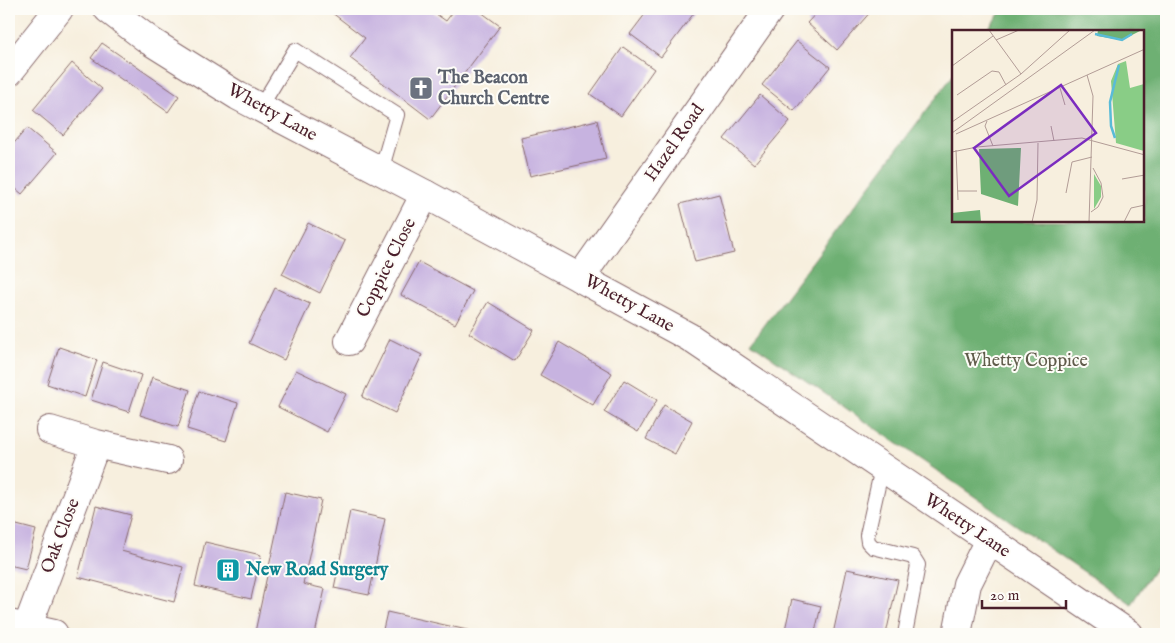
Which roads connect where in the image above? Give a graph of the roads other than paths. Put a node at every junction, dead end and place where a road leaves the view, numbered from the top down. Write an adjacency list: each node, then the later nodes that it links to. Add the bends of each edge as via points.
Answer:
1 (59, 9): 4 (street)
2 (108, 9): 5 (street, Whetty Lane, via 150,41)
3 (770, 9): 8 (street, Hazel Road)
4 (9, 72)
5 (260, 108): 6 (street, Whetty Lane); 6 (lane, via 295,50 397,115)
6 (381, 171): 7 (street, Whetty Lane)
7 (425, 194): 8 (street, Whetty Lane); 9 (street, Coppice Close)
8 (580, 278): 13 (street, Whetty Lane, via 689,337)
9 (349, 341)
10 (50, 430): 11 (street)
11 (96, 444): 12 (street); 15 (street, Oak Close)
12 (168, 460)
13 (882, 468): 14 (street, Whetty Lane); 17 (lane, via 867,535 873,547 913,557 918,565)
14 (989, 540): 18 (street, via 967,584); 19 (street, Whetty Lane)
15 (18, 626): 16 (street)
16 (54, 634)
17 (905, 634)
18 (957, 634)
19 (1128, 634)

